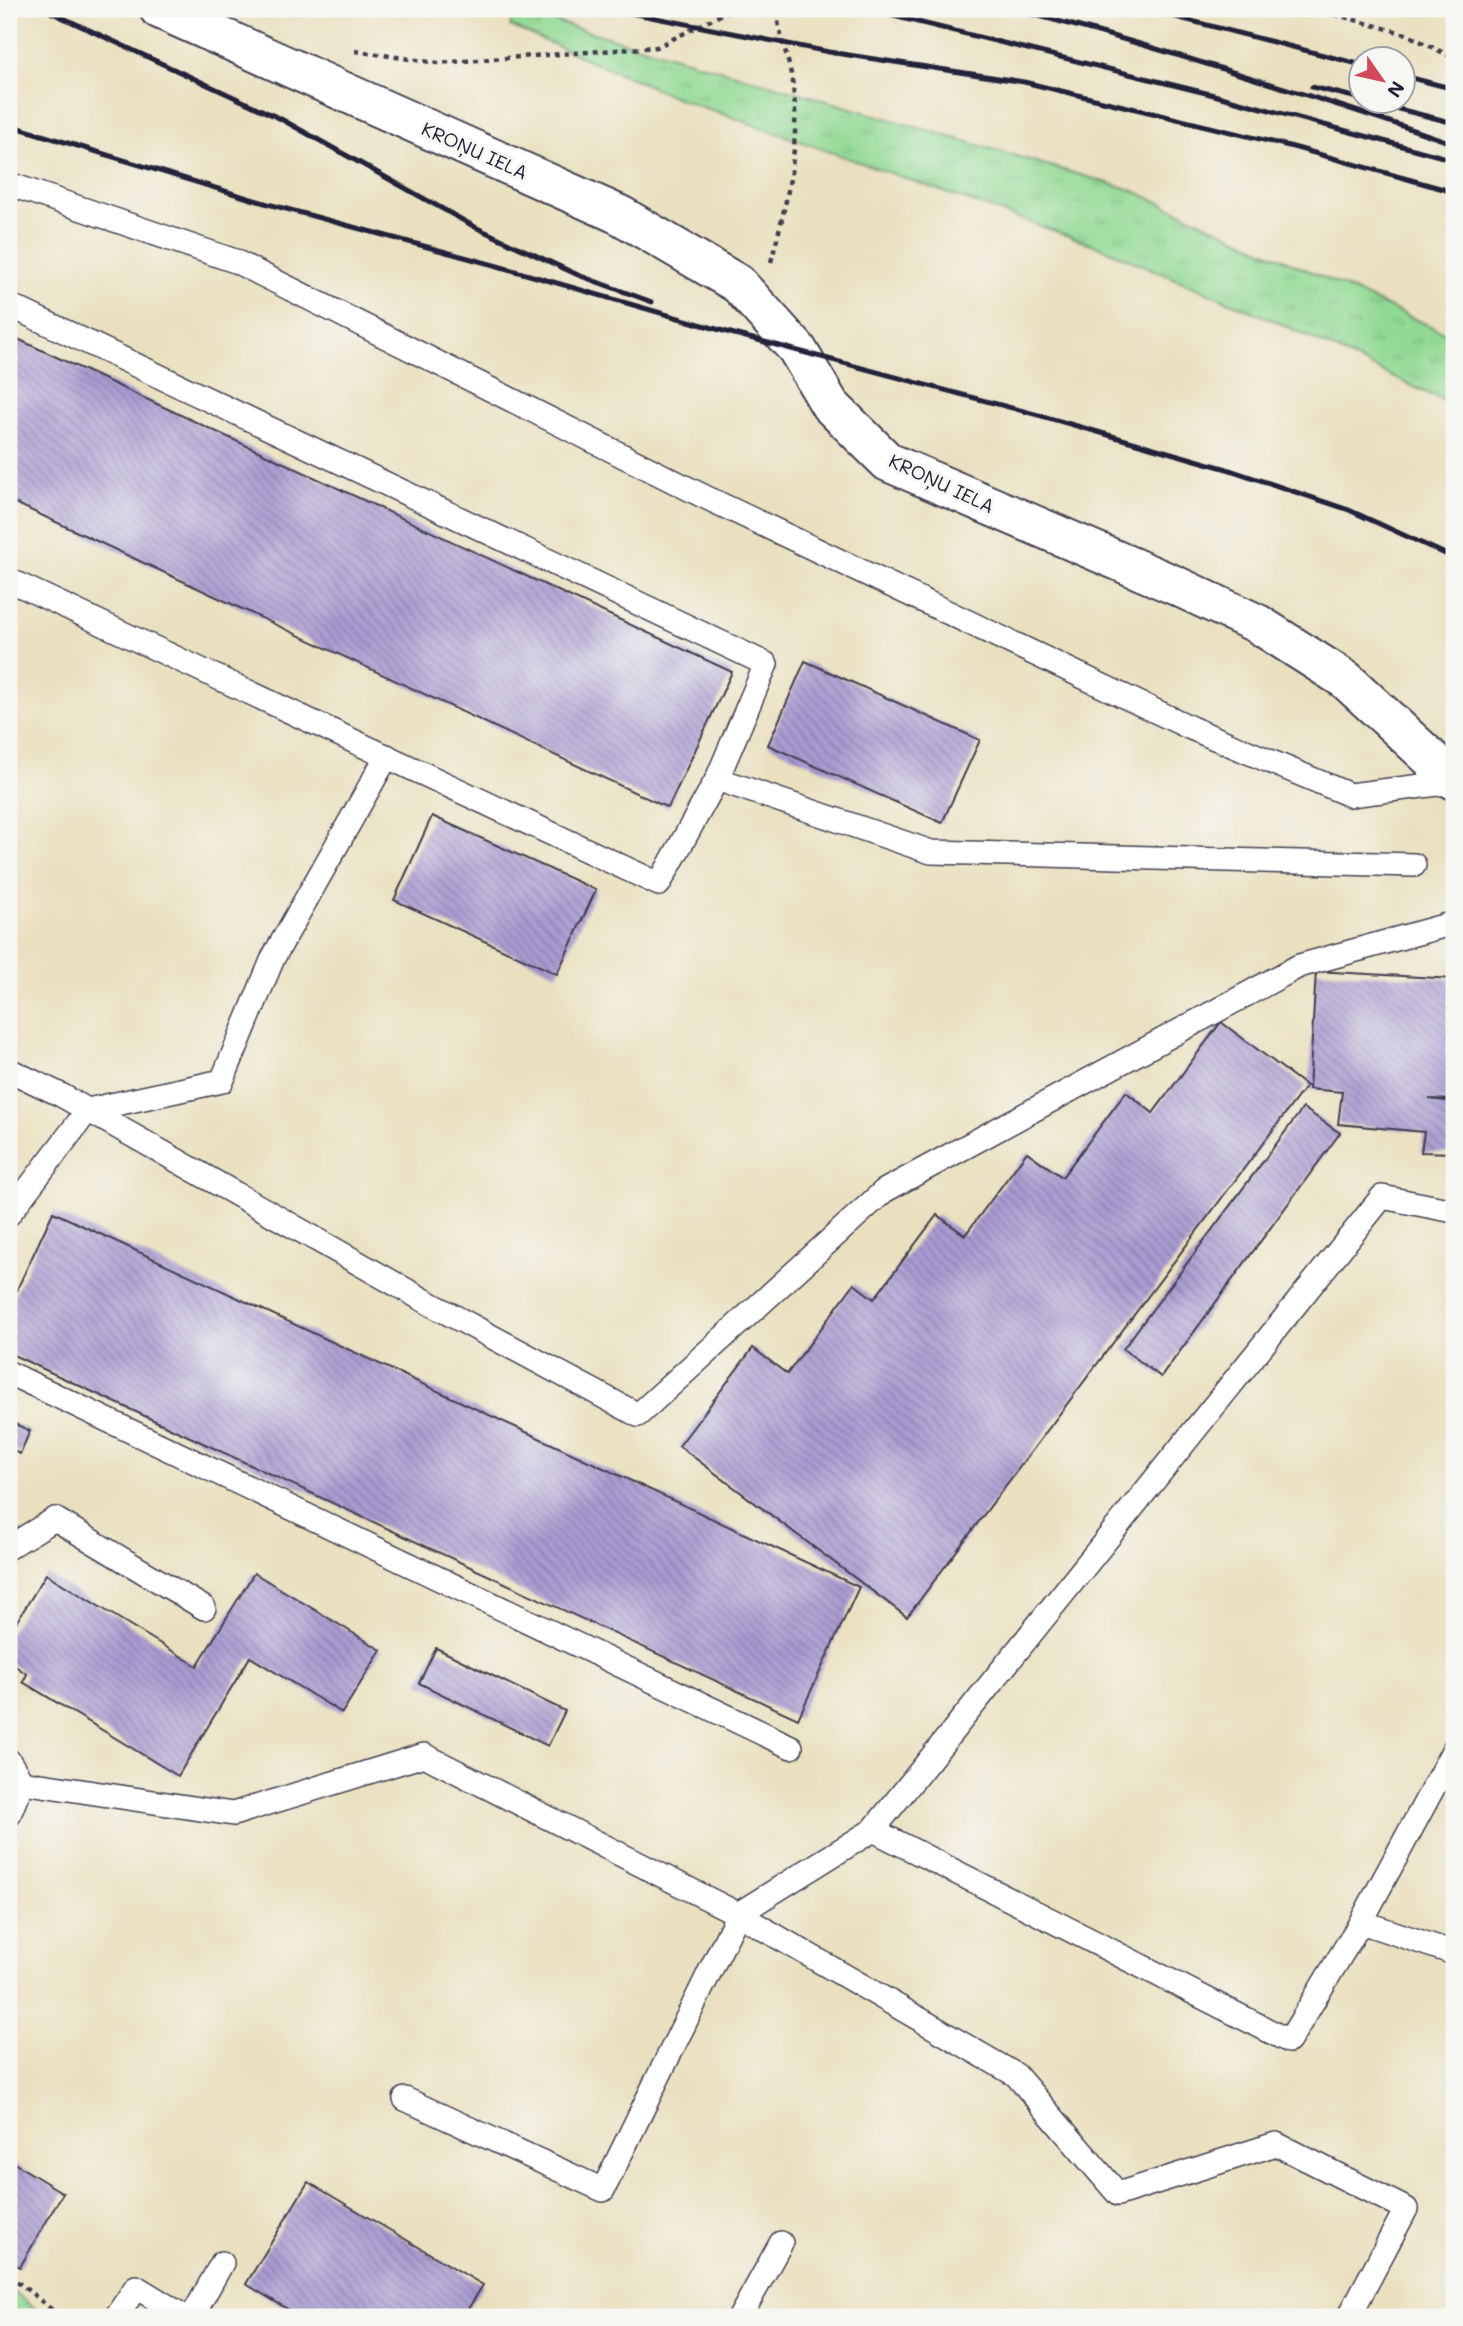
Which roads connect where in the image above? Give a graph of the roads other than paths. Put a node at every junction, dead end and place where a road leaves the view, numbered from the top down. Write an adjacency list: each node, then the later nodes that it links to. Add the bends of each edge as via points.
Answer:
1 (159, 9): 7 (street, KROŅU IELA, via 620,215 738,284 797,349 830,405 888,462 1258,624 1346,680)
2 (9, 184): 7 (lane, via 235,261 703,496 1191,728 1350,795)
3 (9, 304): 6 (lane, via 766,664)
4 (9, 580): 5 (lane)
5 (387, 756): 6 (lane, via 659,884); 11 (lane, via 273,958 222,1081)
6 (717, 779): 8 (lane, via 931,852)
7 (1454, 781)
8 (1414, 865)
9 (1454, 923): 11 (lane, via 1299,967 884,1191 638,1415)
10 (9, 1070): 11 (lane)
11 (88, 1110): 13 (lane)
12 (1454, 1211): 23 (lane, via 1382,1197)
13 (9, 1214)
14 (9, 1373): 17 (lane)
15 (9, 1547): 16 (lane, via 55,1519)
16 (204, 1608)
17 (791, 1747)
18 (1454, 1749): 25 (lane)
19 (9, 1761): 20 (lane)
20 (22, 1782): 21 (lane); 22 (lane); 24 (lane, via 233,1814 424,1755)
21 (9, 1801)
22 (9, 1815)
23 (873, 1830): 24 (lane); 25 (lane, via 1289,2042)
24 (738, 1914): 27 (lane, via 603,2190); 34 (lane, via 1016,2075 1118,2194 1276,2144 1406,2209)
25 (1361, 1922): 26 (lane)
26 (1454, 1953)
27 (405, 2099)
28 (781, 2243): 33 (lane)
29 (222, 2263): 32 (lane)
30 (116, 2317): 31 (lane, via 136,2287)
31 (185, 2317)
32 (192, 2317)
33 (740, 2317)
34 (1349, 2317)

